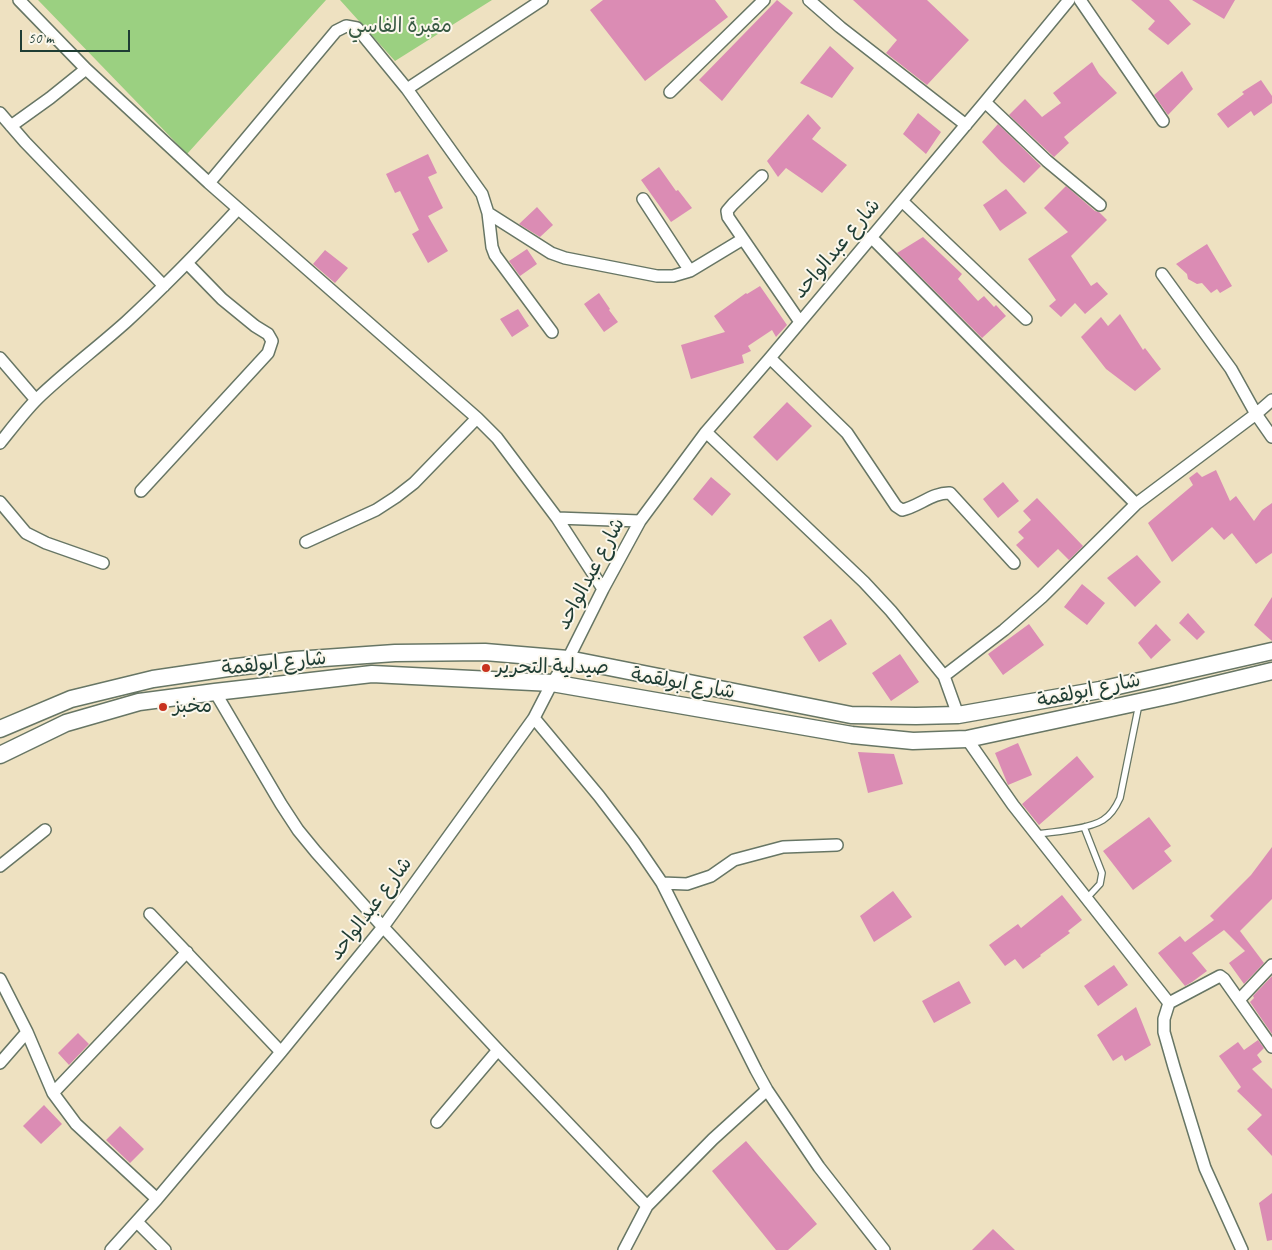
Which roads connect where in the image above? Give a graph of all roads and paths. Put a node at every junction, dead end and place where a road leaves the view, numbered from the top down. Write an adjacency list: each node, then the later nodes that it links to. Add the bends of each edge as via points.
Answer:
1 (19, 0): 7 (street)
2 (542, 0): 8 (street)
3 (764, 0): 9 (street)
4 (809, 0): 13 (street, via 840,28)
5 (1069, 0): 10 (street, شارع عبدالواحد)
6 (1080, 0): 12 (street)
7 (86, 68): 14 (street); 16 (street)
8 (407, 89): 16 (street, via 357,28 346,26 336,31); 21 (street, via 482,194)
9 (670, 92)
10 (985, 102): 13 (street, شارع عبدالواحد); 19 (street, via 1048,162)
11 (0, 113): 14 (street)
12 (1163, 121)
13 (966, 125): 18 (street, شارع عبدالواحد)
14 (11, 126): 27 (street)
15 (762, 176): 23 (street, via 727,211)
16 (209, 183): 20 (street)
17 (643, 199): 25 (street)
18 (902, 201): 22 (street, شارع عبدالواحد); 28 (street)
19 (1100, 205)
20 (238, 208): 24 (street); 36 (street)
21 (488, 213): 25 (street, via 564,258 657,276); 30 (street, via 495,255)
22 (872, 237): 29 (street, شارع عبدالواحد); 42 (street)
23 (743, 239): 25 (street); 29 (street)
24 (187, 262): 27 (street); 40 (street, via 222,299 268,334 272,341 268,353)
25 (690, 271)
26 (1162, 274): 35 (street, via 1231,369)
27 (164, 286): 33 (street)
28 (1026, 319)
29 (800, 322): 32 (street, شارع عبدالواحد)
30 (552, 332)
31 (0, 358): 33 (street)
32 (770, 358): 37 (street, شارع عبدالواحد); 46 (street, via 847,433 896,506 902,510 909,509 942,493 950,493)
33 (36, 400): 39 (street)
34 (1272, 400): 35 (street)
35 (1256, 414): 38 (street); 42 (street)
36 (477, 418): 43 (street, via 497,438); 45 (street, via 414,483 396,497 376,510)
37 (706, 432): 44 (street, شارع عبدالواحد); 52 (street, via 891,611)
38 (1272, 437)
39 (0, 443)
40 (141, 491)
41 (0, 502): 47 (street, via 26,533)
42 (1136, 504): 52 (street, via 1042,597)
43 (557, 518): 44 (street); 48 (street)
44 (640, 521): 48 (street, شارع عبدالواحد)
45 (306, 542)
46 (1014, 562)
47 (102, 563)
48 (603, 589): 50 (street, شارع عبدالواحد)
49 (1272, 651): 56 (street, شارع ابولقمة, via 1100,690)
50 (568, 659): 53 (street, شارع عبدالواحد); 56 (street, شارع ابولقمة, via 851,715); 58 (street, شارع ابولقمة, via 485,652 395,653 228,668 153,679 71,699)
51 (1272, 672): 55 (street, شارع ابولقمة)
52 (944, 676): 56 (street)
53 (552, 683): 54 (street, شارع ابولقمة, via 372,674); 57 (street, شارع عبدالواحد); 59 (street, شارع ابولقمة, via 852,735 913,741)
54 (215, 692): 60 (street, شارع ابولقمة, via 139,702 66,723); 69 (street, via 298,830)
55 (1139, 702): 59 (street, شارع ابولقمة); 61 (lane, via 1120,798 1114,811 1103,820)
56 (958, 715)
57 (534, 718): 66 (street, via 599,796); 69 (street, شارع عبدالواحد)
58 (0, 729)
59 (967, 739): 63 (street)
60 (0, 755)
61 (1084, 827): 63 (lane); 67 (lane, via 1102,873 1100,884)
62 (46, 830): 65 (street)
63 (1036, 834): 67 (street)
64 (836, 845): 66 (street, via 783,847 734,860 711,876 687,884)
65 (0, 866)
66 (662, 883): 80 (street)
67 (1087, 898): 74 (street)
68 (150, 914): 70 (street)
69 (383, 927): 77 (street); 78 (street, شارع عبدالواحد)
70 (187, 952): 78 (street); 81 (street)
71 (1272, 965): 73 (street)
72 (0, 979): 75 (street)
73 (1239, 1000): 74 (street, via 1220,976); 76 (street)
74 (1169, 1003): 90 (street, via 1164,1032 1174,1067 1205,1168)
75 (27, 1032): 79 (street); 81 (street)
76 (1272, 1047)
77 (498, 1050): 82 (street); 84 (street)
78 (281, 1052): 83 (street, شارع عبدالواحد)
79 (0, 1062)
80 (767, 1090): 84 (street); 89 (street, via 819,1167)
81 (53, 1093): 83 (street, via 76,1124)
82 (437, 1122)
83 (157, 1200): 85 (street, شارع عبدالواحد)
84 (647, 1206): 88 (street)
85 (137, 1222): 86 (street, شارع عبدالواحد); 87 (street)
86 (111, 1250)
87 (164, 1250)
88 (624, 1250)
89 (884, 1250)
90 (1242, 1250)

